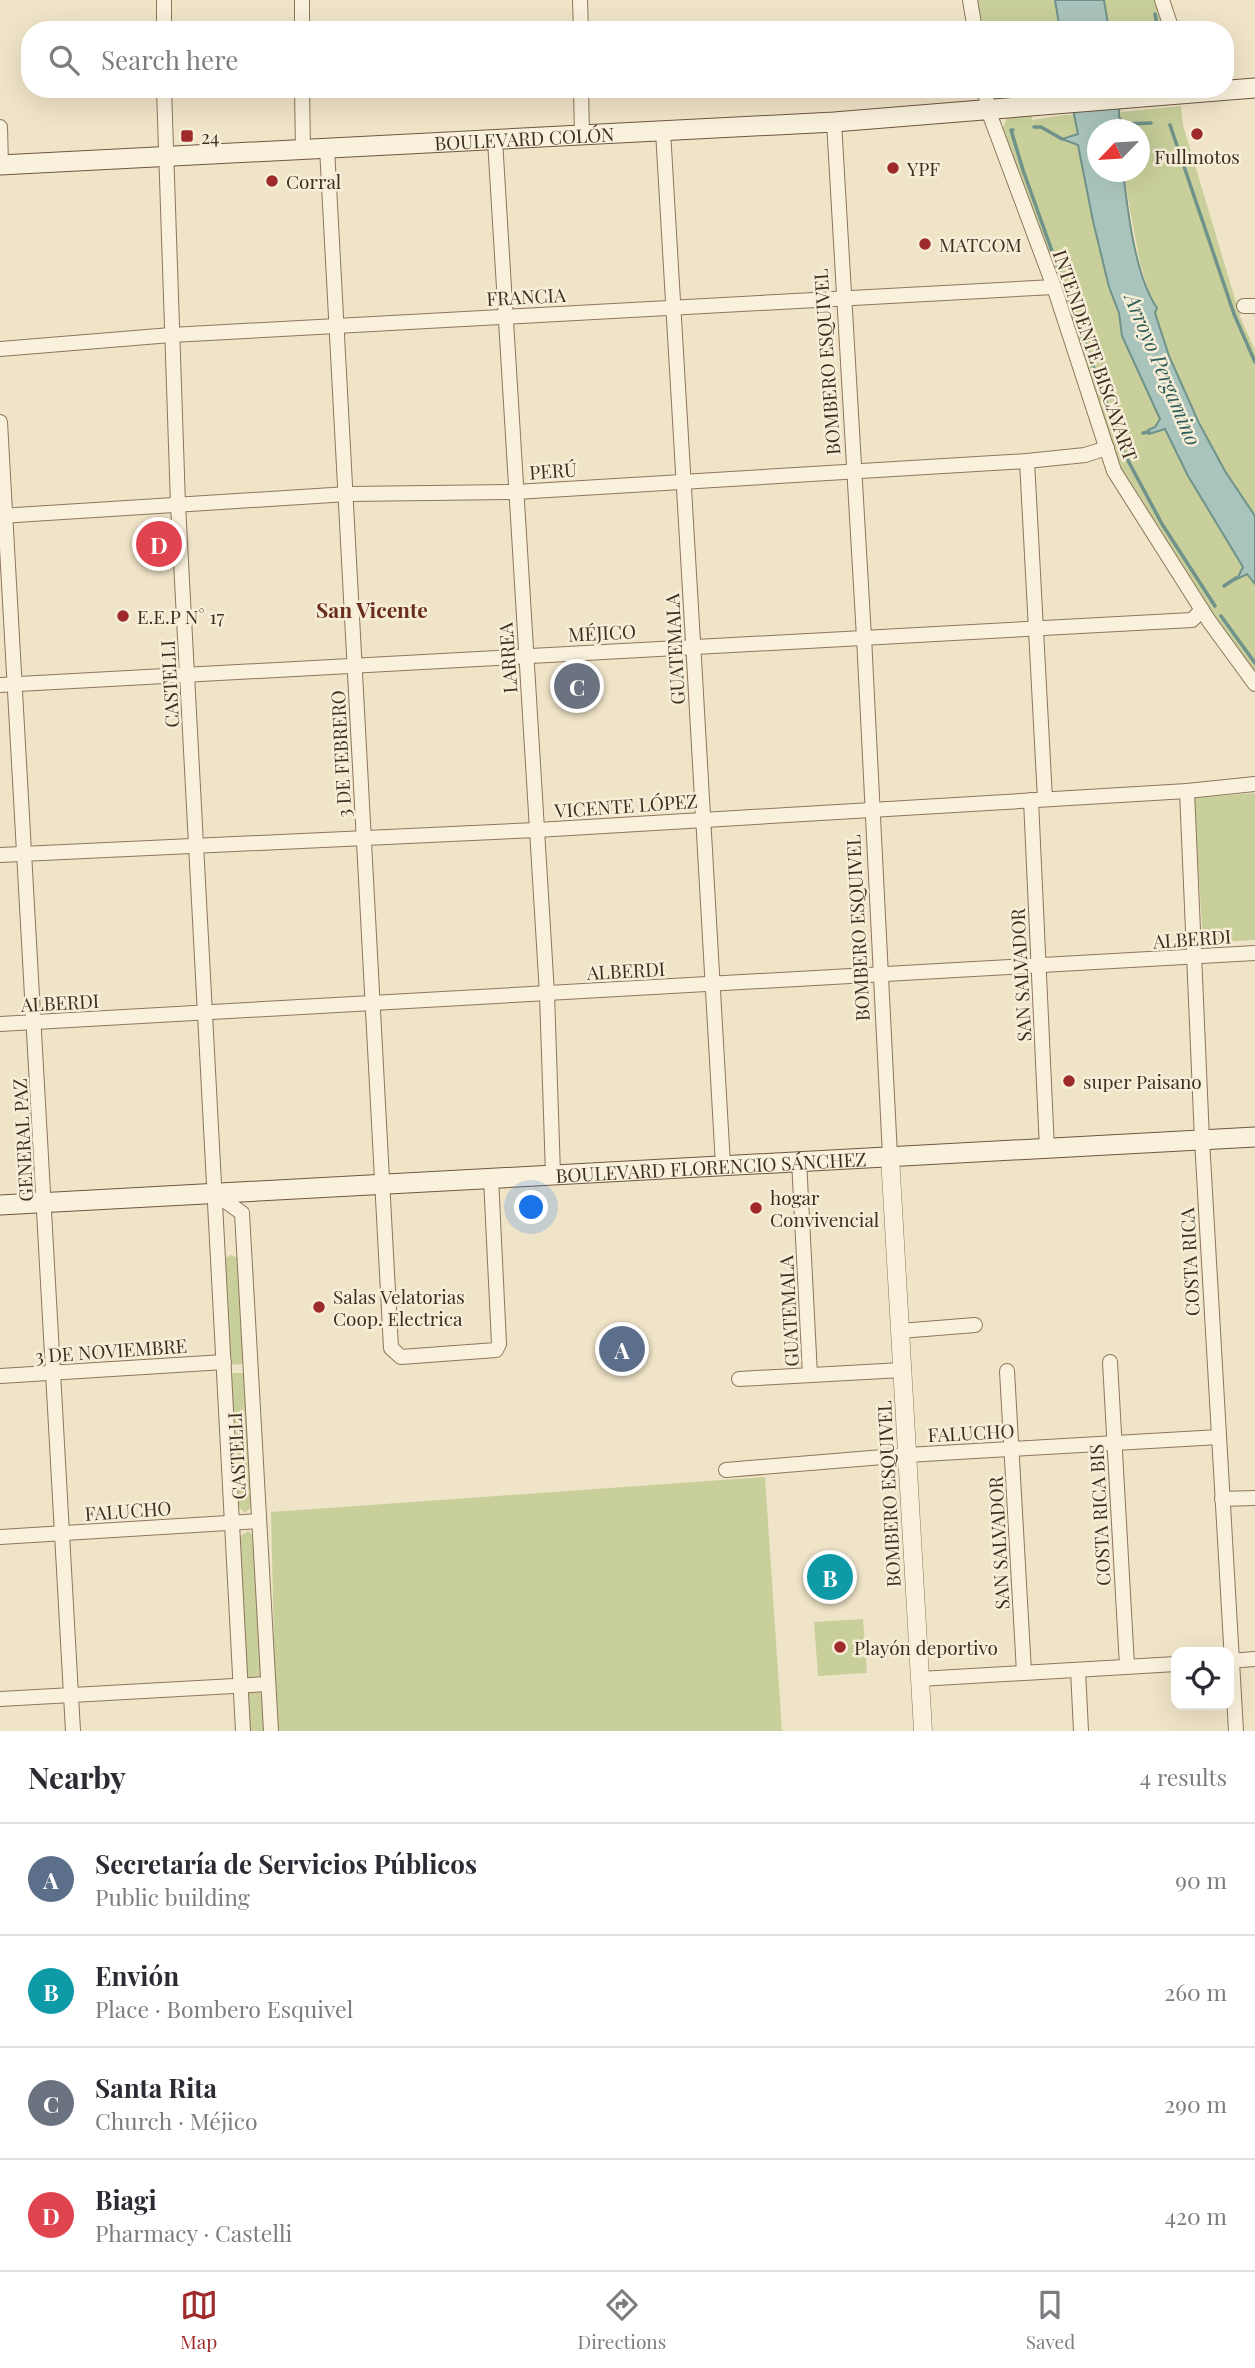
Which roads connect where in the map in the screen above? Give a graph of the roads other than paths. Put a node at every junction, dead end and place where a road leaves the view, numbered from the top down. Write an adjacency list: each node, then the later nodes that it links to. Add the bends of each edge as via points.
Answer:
1 (163, 0): 6 (street)
2 (302, 0): 7 (street)
3 (580, 0): 8 (street)
4 (970, 0): 9 (street)
5 (1162, 0): 10 (street)
6 (164, 21)
7 (302, 21)
8 (581, 21)
9 (974, 21)
10 (1169, 21)
11 (1255, 88): 12 (main road, BOULEVARD COLÓN)
12 (1234, 89)
13 (164, 98): 26 (street, CASTELLI)
14 (302, 98): 25 (street)
15 (582, 98): 22 (street)
16 (986, 98): 18 (street, INTENDENTE BISCAYART)
17 (1138, 98): 18 (main road, BOULEVARD COLÓN)
18 (988, 110): 19 (main road, BOULEVARD COLÓN); 28 (street, INTENDENTE BISCAYART)
19 (834, 122): 21 (main road, BOULEVARD COLÓN); 29 (street, BOMBERO ESQUIVEL)
20 (0, 127): 27 (street)
21 (663, 131): 22 (main road, BOULEVARD COLÓN); 30 (street, GUATEMALA)
22 (582, 135): 23 (main road, BOULEVARD COLÓN)
23 (495, 140): 24 (main road, BOULEVARD COLÓN); 31 (street, LARREA)
24 (327, 148): 25 (main road, BOULEVARD COLÓN); 32 (street, 3 DE FEBRERO)
25 (303, 150): 26 (main road, BOULEVARD COLÓN)
26 (165, 157): 27 (main road, BOULEVARD COLÓN); 33 (street, CASTELLI)
27 (0, 165)
28 (1054, 287): 29 (street, FRANCIA); 36 (street, INTENDENTE BISCAYART)
29 (843, 300): 30 (street, FRANCIA); 38 (street, BOMBERO ESQUIVEL)
30 (674, 309): 31 (street, FRANCIA); 39 (street, GUATEMALA)
31 (508, 316): 32 (street, FRANCIA); 40 (street, LARREA)
32 (336, 326): 33 (street, FRANCIA); 41 (street, 3 DE FEBRERO)
33 (171, 335): 34 (street, FRANCIA); 42 (street, CASTELLI)
34 (0, 349)
35 (0, 422): 43 (street, GENERAL PAZ)
36 (1107, 449): 37 (street, PERÚ); 44 (street, INTENDENTE BISCAYART, via 1114,471)
37 (1027, 461): 38 (street, PERÚ); 45 (street, SAN SALVADOR)
38 (854, 470): 39 (street, PERÚ); 46 (street, BOMBERO ESQUIVEL)
39 (686, 480): 40 (street, PERÚ); 47 (street, GUATEMALA)
40 (516, 492): 41 (street, PERÚ); 48 (street, LARREA)
41 (348, 494): 42 (street, PERÚ); 49 (street, 3 DE FEBRERO)
42 (178, 505): 43 (street, PERÚ); 50 (street, CASTELLI)
43 (3, 516): 51 (street, GENERAL PAZ)
44 (1202, 610): 45 (street, MÉJICO, via 1192,620); 52 (street, INTENDENTE BISCAYART)
45 (1034, 629): 46 (street, MÉJICO); 55 (street, SAN SALVADOR)
46 (864, 637): 47 (street, MÉJICO); 56 (street, BOMBERO ESQUIVEL)
47 (692, 646): 48 (street, MÉJICO); 57 (street, GUATEMALA)
48 (526, 656): 49 (street, MÉJICO); 58 (street, LARREA)
49 (355, 664): 50 (street, MÉJICO); 59 (street, 3 DE FEBRERO)
50 (188, 673): 51 (street, MÉJICO); 60 (street, CASTELLI)
51 (7, 684): 61 (street, GENERAL PAZ)
52 (1255, 684)
53 (1255, 784): 54 (street, VICENTE LÓPEZ)
54 (1187, 791): 55 (street, VICENTE LÓPEZ); 64 (street, COSTA RICA)
55 (1038, 800): 56 (street, VICENTE LÓPEZ); 65 (street, SAN SALVADOR)
56 (872, 808): 57 (street, VICENTE LÓPEZ); 66 (street, BOMBERO ESQUIVEL)
57 (702, 818): 58 (street, VICENTE LÓPEZ); 67 (street, GUATEMALA)
58 (537, 830): 59 (street, VICENTE LÓPEZ); 68 (street, LARREA)
59 (364, 839): 60 (street, VICENTE LÓPEZ); 69 (street, 3 DE FEBRERO)
60 (197, 845): 61 (street, VICENTE LÓPEZ); 70 (street, CASTELLI)
61 (24, 854): 62 (street, VICENTE LÓPEZ); 71 (street, GENERAL PAZ)
62 (0, 855)
63 (1255, 953): 64 (street, ALBERDI)
64 (1195, 957): 65 (street, ALBERDI); 74 (street, COSTA RICA)
65 (1039, 966): 66 (street, ALBERDI); 75 (street, SAN SALVADOR)
66 (880, 973): 67 (street, ALBERDI); 76 (street, BOMBERO ESQUIVEL)
67 (713, 985): 68 (street, ALBERDI); 78 (street, GUATEMALA)
68 (547, 994): 69 (street, ALBERDI); 79 (street, LARREA)
69 (373, 1004): 70 (street, ALBERDI); 81 (street, 3 DE FEBRERO)
70 (206, 1013): 71 (street, ALBERDI); 82 (street, CASTELLI)
71 (34, 1022): 72 (street, ALBERDI); 83 (street, GENERAL PAZ)
72 (0, 1024)
73 (1255, 1138): 74 (main road, BOULEVARD FLORENCIO SÁNCHEZ)
74 (1202, 1140): 75 (main road, BOULEVARD FLORENCIO SÁNCHEZ); 96 (street, COSTA RICA)
75 (1047, 1149): 76 (main road, BOULEVARD FLORENCIO SÁNCHEZ)
76 (890, 1156): 77 (main road, BOULEVARD FLORENCIO SÁNCHEZ); 86 (street, BOMBERO ESQUIVEL)
77 (799, 1160): 78 (main road, BOULEVARD FLORENCIO SÁNCHEZ); 93 (street, GUATEMALA)
78 (723, 1165): 79 (main road, BOULEVARD FLORENCIO SÁNCHEZ)
79 (553, 1174): 80 (main road, BOULEVARD FLORENCIO SÁNCHEZ)
80 (491, 1178): 81 (main road, BOULEVARD FLORENCIO SÁNCHEZ); 81 (street, 3 DE FEBRERO, via 496,1350 401,1357 391,1348)
81 (383, 1183): 82 (main road, BOULEVARD FLORENCIO SÁNCHEZ)
82 (214, 1192): 83 (main road, BOULEVARD FLORENCIO SÁNCHEZ); 88 (street, CASTELLI); 89 (street, CASTELLI, via 242,1213)
83 (45, 1202): 84 (main road, BOULEVARD FLORENCIO SÁNCHEZ); 92 (street, GENERAL PAZ)
84 (0, 1205)
85 (975, 1325): 86 (street)
86 (900, 1331): 90 (street, BOMBERO ESQUIVEL)
87 (1110, 1362): 97 (street, COSTA RICA BIS)
88 (224, 1365): 89 (street, 3 DE NOVIEMBRE); 92 (street, 3 DE NOVIEMBRE); 104 (street, CASTELLI)
89 (250, 1368): 103 (street, CASTELLI)
90 (902, 1370): 93 (street); 99 (street, BOMBERO ESQUIVEL)
91 (1007, 1371): 98 (street, SAN SALVADOR)
92 (54, 1373): 94 (street, 3 DE NOVIEMBRE); 105 (street, GENERAL PAZ)
93 (810, 1375): 95 (street)
94 (0, 1376)
95 (739, 1379)
96 (1219, 1437): 97 (street, FALUCHO); 102 (street, COSTA RICA)
97 (1114, 1443): 98 (street, FALUCHO); 111 (street, COSTA RICA BIS)
98 (1012, 1449): 99 (street, FALUCHO); 113 (street, SAN SALVADOR)
99 (907, 1455): 100 (street, FALUCHO); 114 (street, BOMBERO ESQUIVEL)
100 (726, 1470)
101 (1255, 1498): 102 (street)
102 (1222, 1499): 107 (street, COSTA RICA)
103 (259, 1521): 104 (street, FALUCHO); 115 (street, CASTELLI)
104 (233, 1522): 105 (street, FALUCHO); 116 (street, CASTELLI)
105 (63, 1534): 106 (street, FALUCHO); 117 (street, GENERAL PAZ)
106 (0, 1537)
107 (1229, 1647)
108 (1255, 1659): 109 (street)
109 (1234, 1661)
110 (1171, 1664): 111 (street)
111 (1127, 1667): 112 (street)
112 (1079, 1670): 113 (street); 124 (street)
113 (1024, 1672): 114 (street)
114 (920, 1679): 123 (street, BOMBERO ESQUIVEL)
115 (268, 1684): 116 (street); 122 (street, CASTELLI)
116 (240, 1685): 117 (street); 121 (street, CASTELLI)
117 (71, 1695): 118 (street); 120 (street, GENERAL PAZ)
118 (0, 1699)
119 (1234, 1708): 125 (street, COSTA RICA)
120 (73, 1731)
121 (243, 1731)
122 (271, 1731)
123 (923, 1731)
124 (1081, 1731)
125 (1236, 1731)

